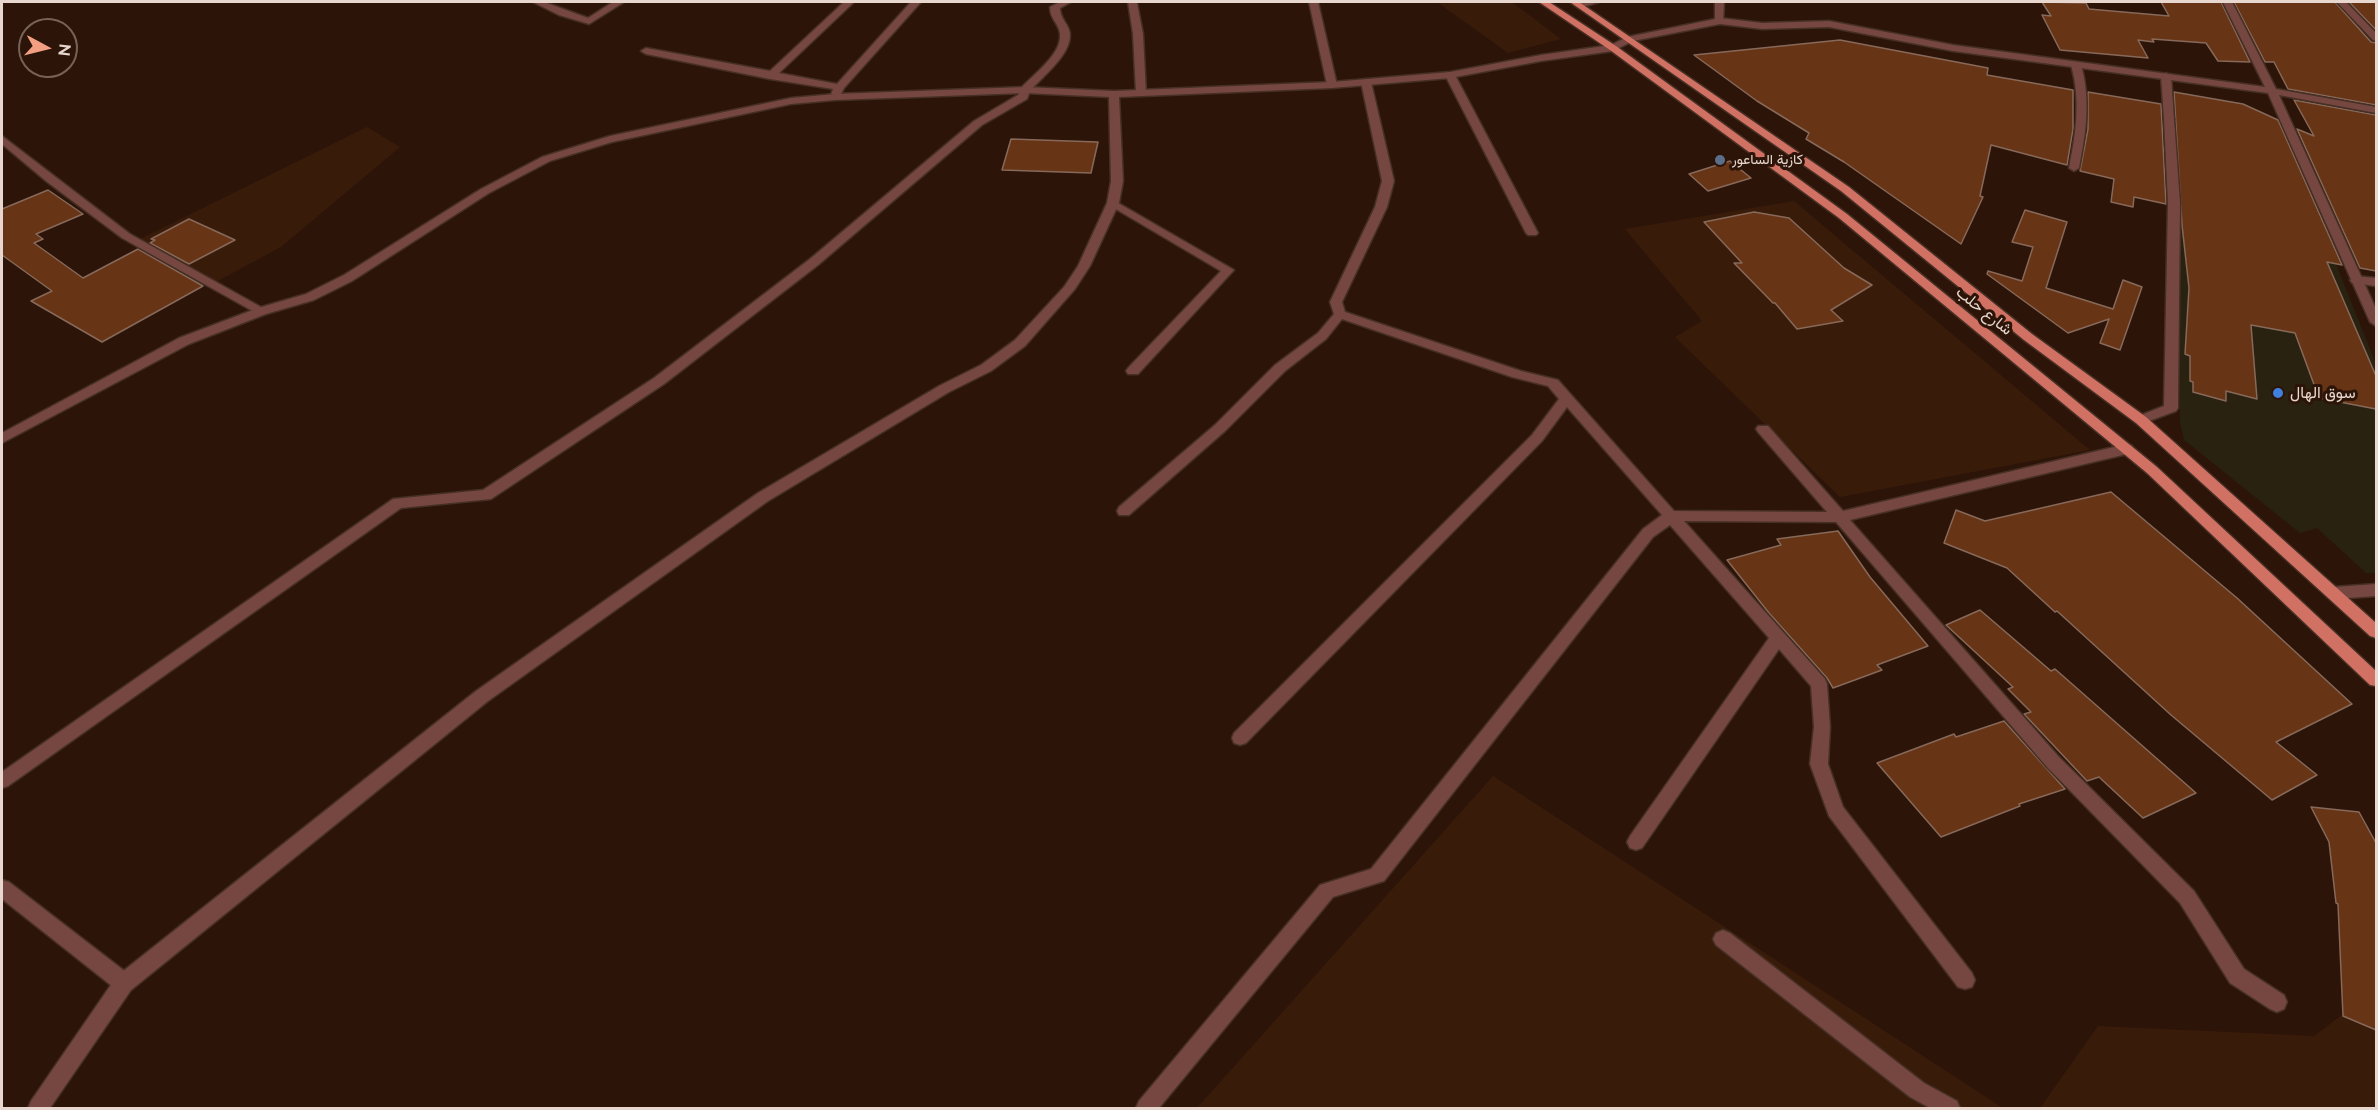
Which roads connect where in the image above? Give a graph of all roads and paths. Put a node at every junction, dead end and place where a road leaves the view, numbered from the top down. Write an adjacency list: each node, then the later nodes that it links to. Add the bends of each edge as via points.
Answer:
1 (538, 2): 2 (street, via 589,21)
2 (619, 2)
3 (849, 2): 21 (street)
4 (916, 2): 27 (street)
5 (1066, 2): 25 (street, via 1055,7 1055,16 1065,31 1064,46)
6 (1313, 2): 24 (street)
7 (1544, 2): 17 (main road, شارع حلب)
8 (1594, 2): 13 (street)
9 (1719, 2): 14 (street)
10 (2227, 2): 26 (street)
11 (2341, 2): 15 (street)
12 (1132, 3): 28 (street)
13 (1576, 3): 16 (main road, شارع حلب)
14 (1720, 21): 16 (street); 19 (street, via 1762,26 1829,24 1953,48)
15 (2376, 38)
16 (1629, 39): 17 (street); 42 (main road, شارع حلب, via 1845,189 2028,337)
17 (1612, 48): 20 (street); 45 (main road, شارع حلب, via 1843,216)
18 (646, 51): 21 (street)
19 (2076, 65): 22 (street); 32 (street, via 2083,84 2083,124)
20 (1450, 75): 23 (street); 34 (street)
21 (770, 76): 27 (street)
22 (2166, 76): 26 (street); 42 (street, via 2174,203 2171,408)
23 (1366, 82): 24 (street); 38 (street, via 1388,181 1376,218 1336,302)
24 (1332, 85): 28 (street)
25 (1025, 90): 27 (street); 29 (street); 55 (street, via 1023,98 978,123 814,262 659,381 486,495 398,503)
26 (2272, 91): 30 (street); 35 (street)
27 (837, 92): 37 (street, via 577,147 485,190 348,278 310,297)
28 (1141, 93): 29 (street)
29 (1114, 94): 33 (street, via 1117,181)
30 (2376, 110)
31 (2, 139): 37 (street, via 126,236)
32 (2074, 168)
33 (1113, 203): 40 (street, via 1228,270); 60 (street, via 1069,289 1020,343 986,368 763,497 482,696)
34 (1532, 233)
35 (2356, 280): 36 (street); 39 (street)
36 (2376, 282)
37 (262, 311): 44 (street, via 184,341)
38 (1340, 314): 41 (street, via 1553,383); 46 (street, via 1322,336 1280,368 1220,428)
39 (2376, 322)
40 (1133, 371)
41 (1567, 398): 47 (street); 54 (street, via 1538,438)
42 (2141, 420): 50 (main road, شارع حلب)
43 (1762, 429): 48 (street)
44 (2, 439)
45 (2127, 449): 48 (street); 53 (main road, شارع حلب)
46 (1124, 511)
47 (1671, 516): 48 (street); 52 (street); 63 (street, via 1648,533 1377,875 1327,891)
48 (1840, 517): 61 (street, via 2053,762 2187,897 2236,976)
49 (2376, 590): 50 (street)
50 (2334, 593): 51 (main road, شارع حلب)
51 (2376, 632)
52 (1777, 639): 56 (street); 59 (street, via 1819,684 1822,727 1818,764 1835,811)
53 (2376, 680)
54 (1239, 738)
55 (2, 781)
56 (1636, 843)
57 (2, 888): 60 (street)
58 (1723, 939): 64 (street, via 1917,1090)
59 (1965, 980)
60 (124, 983): 62 (street)
61 (2277, 1002)
62 (38, 1108)
63 (1146, 1108)
64 (1950, 1108)

